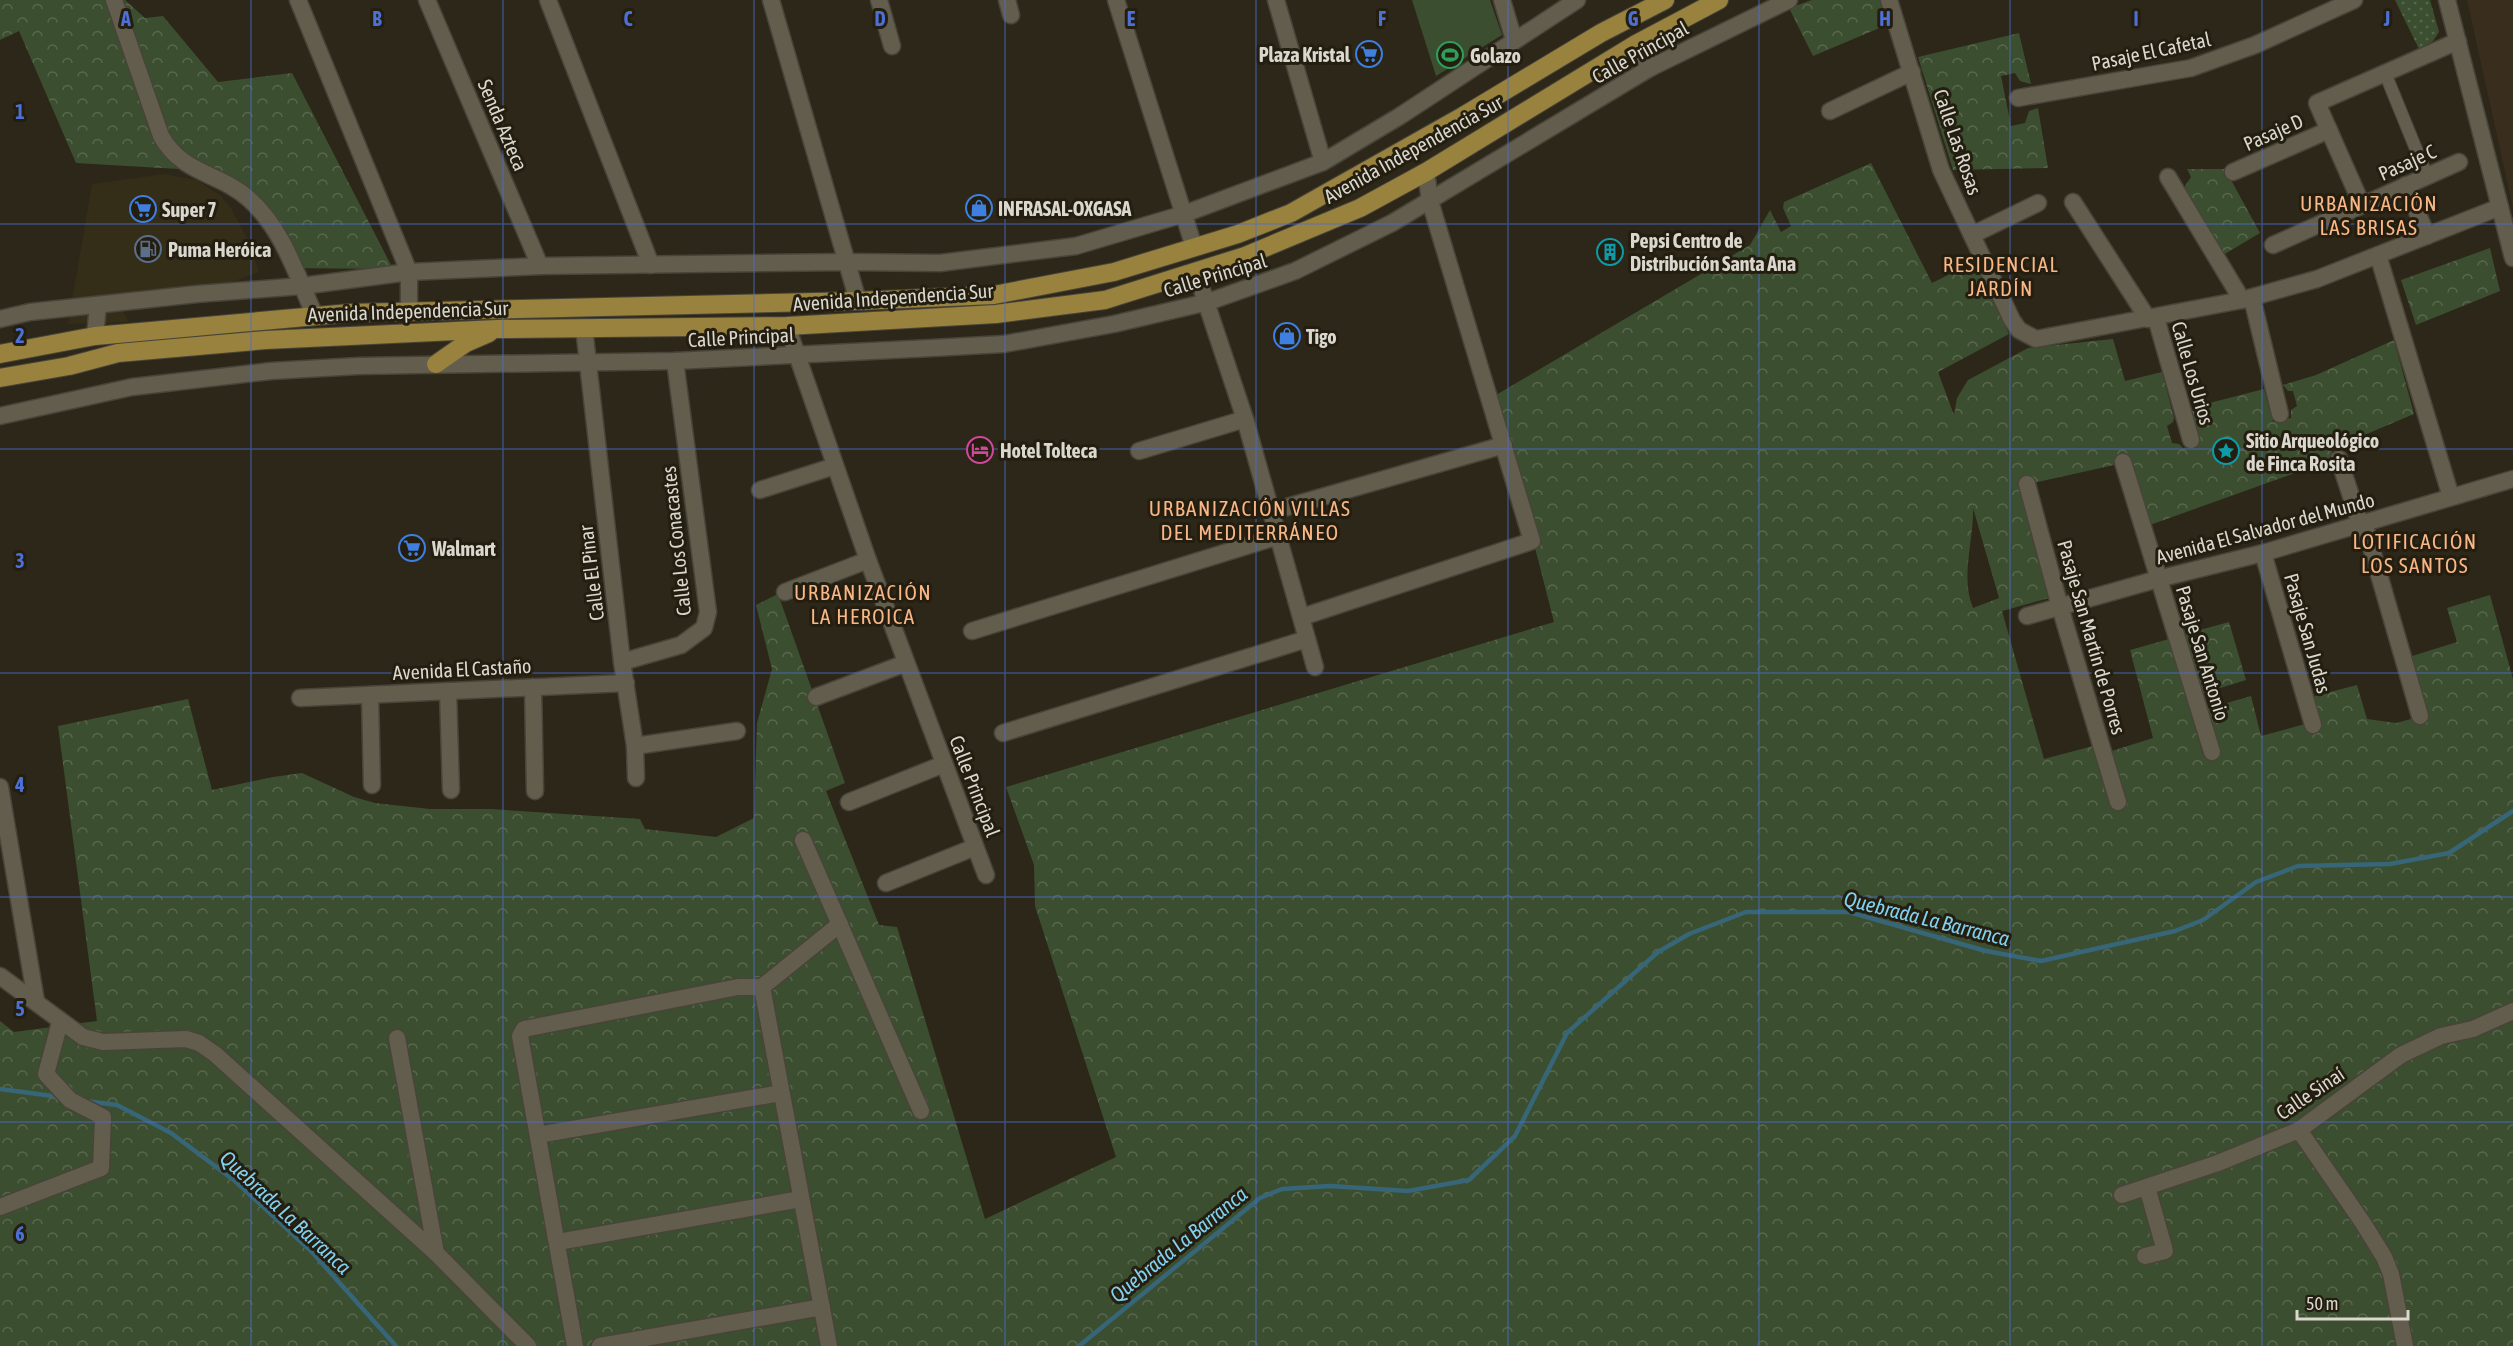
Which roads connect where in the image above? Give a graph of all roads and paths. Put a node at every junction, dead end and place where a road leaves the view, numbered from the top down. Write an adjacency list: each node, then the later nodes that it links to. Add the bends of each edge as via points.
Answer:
1 (114, 0): 51 (street, via 168,147 183,163 249,199 285,248)
2 (298, 0): 49 (street)
3 (427, 0): 48 (street, Senda Azteca)
4 (548, 0): 47 (street)
5 (771, 0): 46 (street)
6 (879, 0): 20 (street)
7 (1116, 0): 39 (street)
8 (1276, 0): 27 (street)
9 (1502, 0): 17 (street)
10 (1577, 0): 17 (street)
11 (1665, 0): 43 (highway, Avenida Independencia Sur, via 1291,213)
12 (1719, 0): 19 (highway, Avenida Independencia Sur)
13 (1789, 0): 21 (street, Calle Principal)
14 (1889, 0): 22 (street, Calle Las Rosas)
15 (2354, 0): 24 (street, Pasaje El Cafetal, via 2255,45 2191,68)
16 (2448, 0): 18 (street)
17 (1514, 40): 27 (street)
18 (2458, 41): 23 (street); 38 (street)
19 (1636, 44): 21 (street); 29 (highway, Avenida Independencia Sur)
20 (892, 46)
21 (1650, 68): 34 (street, Calle Principal)
22 (1912, 72): 25 (street); 40 (street, Calle Las Rosas, via 1941,170)
23 (2385, 73): 26 (street, via 2318,103); 31 (street)
24 (2018, 98)
25 (1830, 111)
26 (2329, 130): 30 (street, Pasaje D); 37 (street)
27 (1323, 162): 39 (street)
28 (2459, 162): 31 (street, Pasaje C)
29 (1426, 172): 34 (street); 50 (highway, Avenida Independencia Sur, via 1330,222)
30 (2233, 172)
31 (2427, 176): 33 (street, Pasaje C)
32 (2168, 177): 52 (street)
33 (2406, 185): 37 (street, Pasaje C); 41 (street)
34 (1430, 201): 54 (street, Calle Principal, via 1295,271); 74 (street)
35 (2073, 202): 58 (street, Calle Los Urios)
36 (2038, 203): 40 (street)
37 (2362, 205): 42 (street, Pasaje C)
38 (2500, 207): 41 (street); 45 (street)
39 (1184, 214): 43 (street); 46 (street, via 1076,246 940,263)
40 (1972, 235): 58 (street, Calle Las Rosas, via 2012,320 2028,336 2046,338)
41 (2427, 236): 44 (street)
42 (2273, 245)
43 (1194, 247): 53 (highway, Avenida Independencia Sur, via 1114,272 994,294)
44 (2378, 255): 52 (street, via 2317,279); 82 (street)
45 (2513, 258)
46 (848, 262): 47 (street); 53 (street)
47 (651, 265): 48 (street)
48 (540, 266): 49 (street)
49 (409, 272): 51 (street); 56 (street)
50 (1196, 272): 54 (street); 60 (highway, Avenida Independencia Sur, via 1105,300 996,314)
51 (302, 286): 55 (street); 57 (street)
52 (2247, 299): 58 (street); 70 (street)
53 (858, 301): 56 (highway, Avenida Independencia Sur)
54 (1208, 302): 65 (street, Calle Principal, via 1004,344); 72 (street)
55 (98, 305): 59 (street); 63 (street)
56 (409, 311): 57 (highway, Avenida Independencia Sur)
57 (315, 316): 63 (highway, Avenida Independencia Sur)
58 (2152, 318): 73 (street, Calle Los Urios)
59 (0, 319)
60 (787, 326): 61 (highway, Avenida Independencia Sur); 65 (street, Calle Principal)
61 (584, 328): 62 (highway, Avenida Independencia Sur); 67 (street, Calle El Pinar)
62 (498, 329): 68 (highway, via 466,343); 69 (highway, Avenida Independencia Sur, via 172,347 118,353)
63 (95, 336): 64 (highway, Avenida Independencia Sur)
64 (0, 354)
65 (797, 355): 66 (street, Calle Principal); 78 (street, Calle Principal)
66 (675, 361): 67 (street, Calle Principal); 95 (street, Calle Los Conacastes, via 708,612 704,628 681,645)
67 (586, 363): 68 (street, Calle Principal); 95 (street, Calle El Pinar)
68 (436, 364): 71 (street, Calle Principal, via 271,371 132,387)
69 (0, 378)
70 (2280, 414)
71 (0, 416)
72 (1245, 419): 75 (street); 83 (street)
73 (2191, 440)
74 (1504, 445): 83 (street); 92 (street, via 1532,541)
75 (1139, 451)
76 (2339, 459): 84 (street)
77 (2123, 462): 88 (street, Pasaje San Antonio)
78 (835, 466): 81 (street); 87 (street, Calle Principal)
79 (2513, 479): 82 (street, Avenida El Salvador del Mundo)
80 (2027, 484): 90 (street, Pasaje San Martín de Porres)
81 (760, 490)
82 (2451, 497): 84 (street, Avenida El Salvador del Mundo)
83 (1273, 511): 85 (street)
84 (2362, 524): 86 (street, Avenida El Salvador del Mundo); 104 (street)
85 (1279, 536): 92 (street); 93 (street)
86 (2263, 553): 88 (street, Avenida El Salvador del Mundo); 105 (street, Pasaje San Judas)
87 (868, 560): 89 (street); 96 (street, Calle Principal)
88 (2158, 579): 90 (street, Avenida El Salvador del Mundo); 109 (street, Pasaje San Antonio)
89 (785, 592)
90 (2060, 607): 91 (street, Avenida El Salvador del Mundo); 117 (street, Pasaje San Martín de Porres)
91 (2027, 616)
92 (1302, 617): 94 (street)
93 (972, 631)
94 (1307, 639): 97 (street); 107 (street)
95 (622, 662): 98 (street, Calle El Pinar)
96 (906, 663): 102 (street); 110 (street, Calle Principal)
97 (1315, 667)
98 (626, 683): 99 (street, Avenida El Castaño); 108 (street, Calle El Pinar)
99 (532, 687): 100 (street, Avenida El Castaño); 115 (street)
100 (448, 691): 101 (street, Avenida El Castaño); 114 (street)
101 (370, 694): 103 (street, Avenida El Castaño); 112 (street)
102 (816, 697)
103 (300, 698)
104 (2420, 716)
105 (2313, 725)
106 (736, 731): 108 (street)
107 (1003, 733)
108 (635, 746): 111 (street, Calle El Pinar)
109 (2212, 752)
110 (944, 764): 116 (street); 119 (street, Calle Principal)
111 (636, 778)
112 (372, 785)
113 (0, 787): 125 (street)
114 (451, 790)
115 (535, 791)
116 (849, 801)
117 (2118, 802)
118 (803, 840): 122 (street)
119 (975, 847): 120 (street, Calle Principal); 121 (street)
120 (986, 876)
121 (886, 883)
122 (840, 924): 124 (street); 130 (street)
123 (0, 976): 125 (street)
124 (762, 987): 129 (street); 132 (street, via 738,987 524,1029 520,1036)
125 (36, 1001): 127 (street)
126 (2513, 1011): 131 (street, Calle Sinaí, via 2473,1029 2417,1046)
127 (60, 1022): 136 (street, via 46,1074 70,1100 103,1118 101,1168); 138 (street, via 83,1037 103,1042 186,1039 199,1043)
128 (397, 1038): 138 (street)
129 (781, 1093): 132 (street); 135 (street)
130 (921, 1111)
131 (2300, 1130): 133 (street, Calle Sinaí); 145 (street, via 2384,1257)
132 (538, 1135): 137 (street)
133 (2147, 1187): 134 (street, Calle Sinaí); 139 (street, via 2166,1251)
134 (2121, 1195)
135 (801, 1199): 137 (street); 140 (street)
136 (0, 1207)
137 (558, 1242): 142 (street)
138 (436, 1253): 141 (street)
139 (2145, 1256)
140 (822, 1307): 143 (street); 144 (street)
141 (528, 1346)
142 (575, 1346)
143 (600, 1346)
144 (829, 1346)
145 (2405, 1346)

